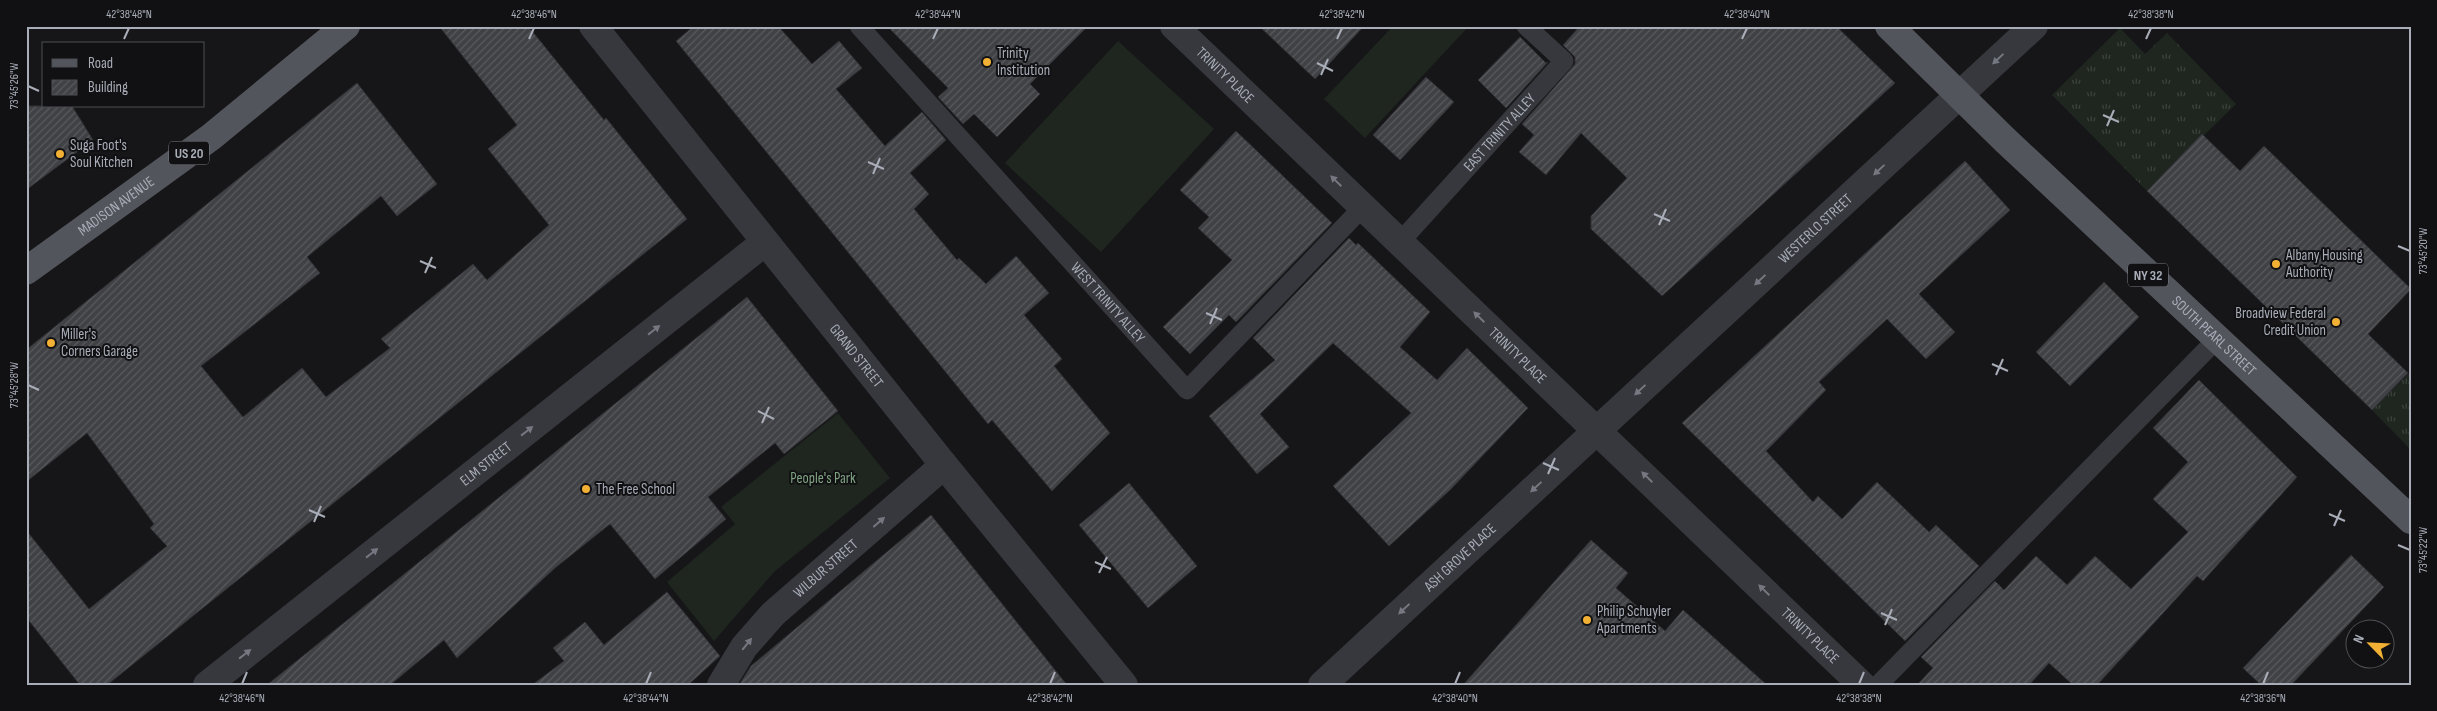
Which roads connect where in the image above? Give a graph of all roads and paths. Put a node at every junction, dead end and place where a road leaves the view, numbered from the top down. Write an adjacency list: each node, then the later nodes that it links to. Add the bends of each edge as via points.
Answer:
1 (346, 26): 12 (main road, MADISON AVENUE / US 20, via 211,137)
2 (593, 26): 10 (street, GRAND STREET)
3 (859, 26): 9 (lane, WEST TRINITY ALLEY, via 1187,390)
4 (1174, 26): 9 (street, TRINITY PLACE, one-way to 4)
5 (1526, 26): 11 (lane, EAST TRINITY ALLEY, via 1564,61)
6 (1889, 26): 8 (main road, SOUTH PEARL STREET / NY 32)
7 (2034, 26): 8 (street, WESTERLO STREET, one-way to 8)
8 (1960, 96): 13 (main road, SOUTH PEARL STREET / NY 32); 14 (street, WESTERLO STREET, one-way to 14)
9 (1363, 206): 11 (street, TRINITY PLACE)
10 (765, 242): 15 (street, GRAND STREET); 17 (street, ELM STREET, one-way to 10)
11 (1400, 242): 14 (street, TRINITY PLACE, one-way to 11)
12 (26, 271)
13 (2218, 339): 16 (main road, SOUTH PEARL STREET / NY 32); 22 (lane)
14 (1598, 430): 20 (street, ASH GROVE PLACE, one-way to 20); 21 (street, TRINITY PLACE, one-way to 14)
15 (944, 465): 18 (street, WILBUR STREET, one-way to 15, via 744,647 773,614); 19 (street, GRAND STREET)
16 (2411, 520)
17 (207, 685)
18 (721, 685)
19 (1124, 685)
20 (1322, 685)
21 (1862, 685)
22 (1878, 685)

